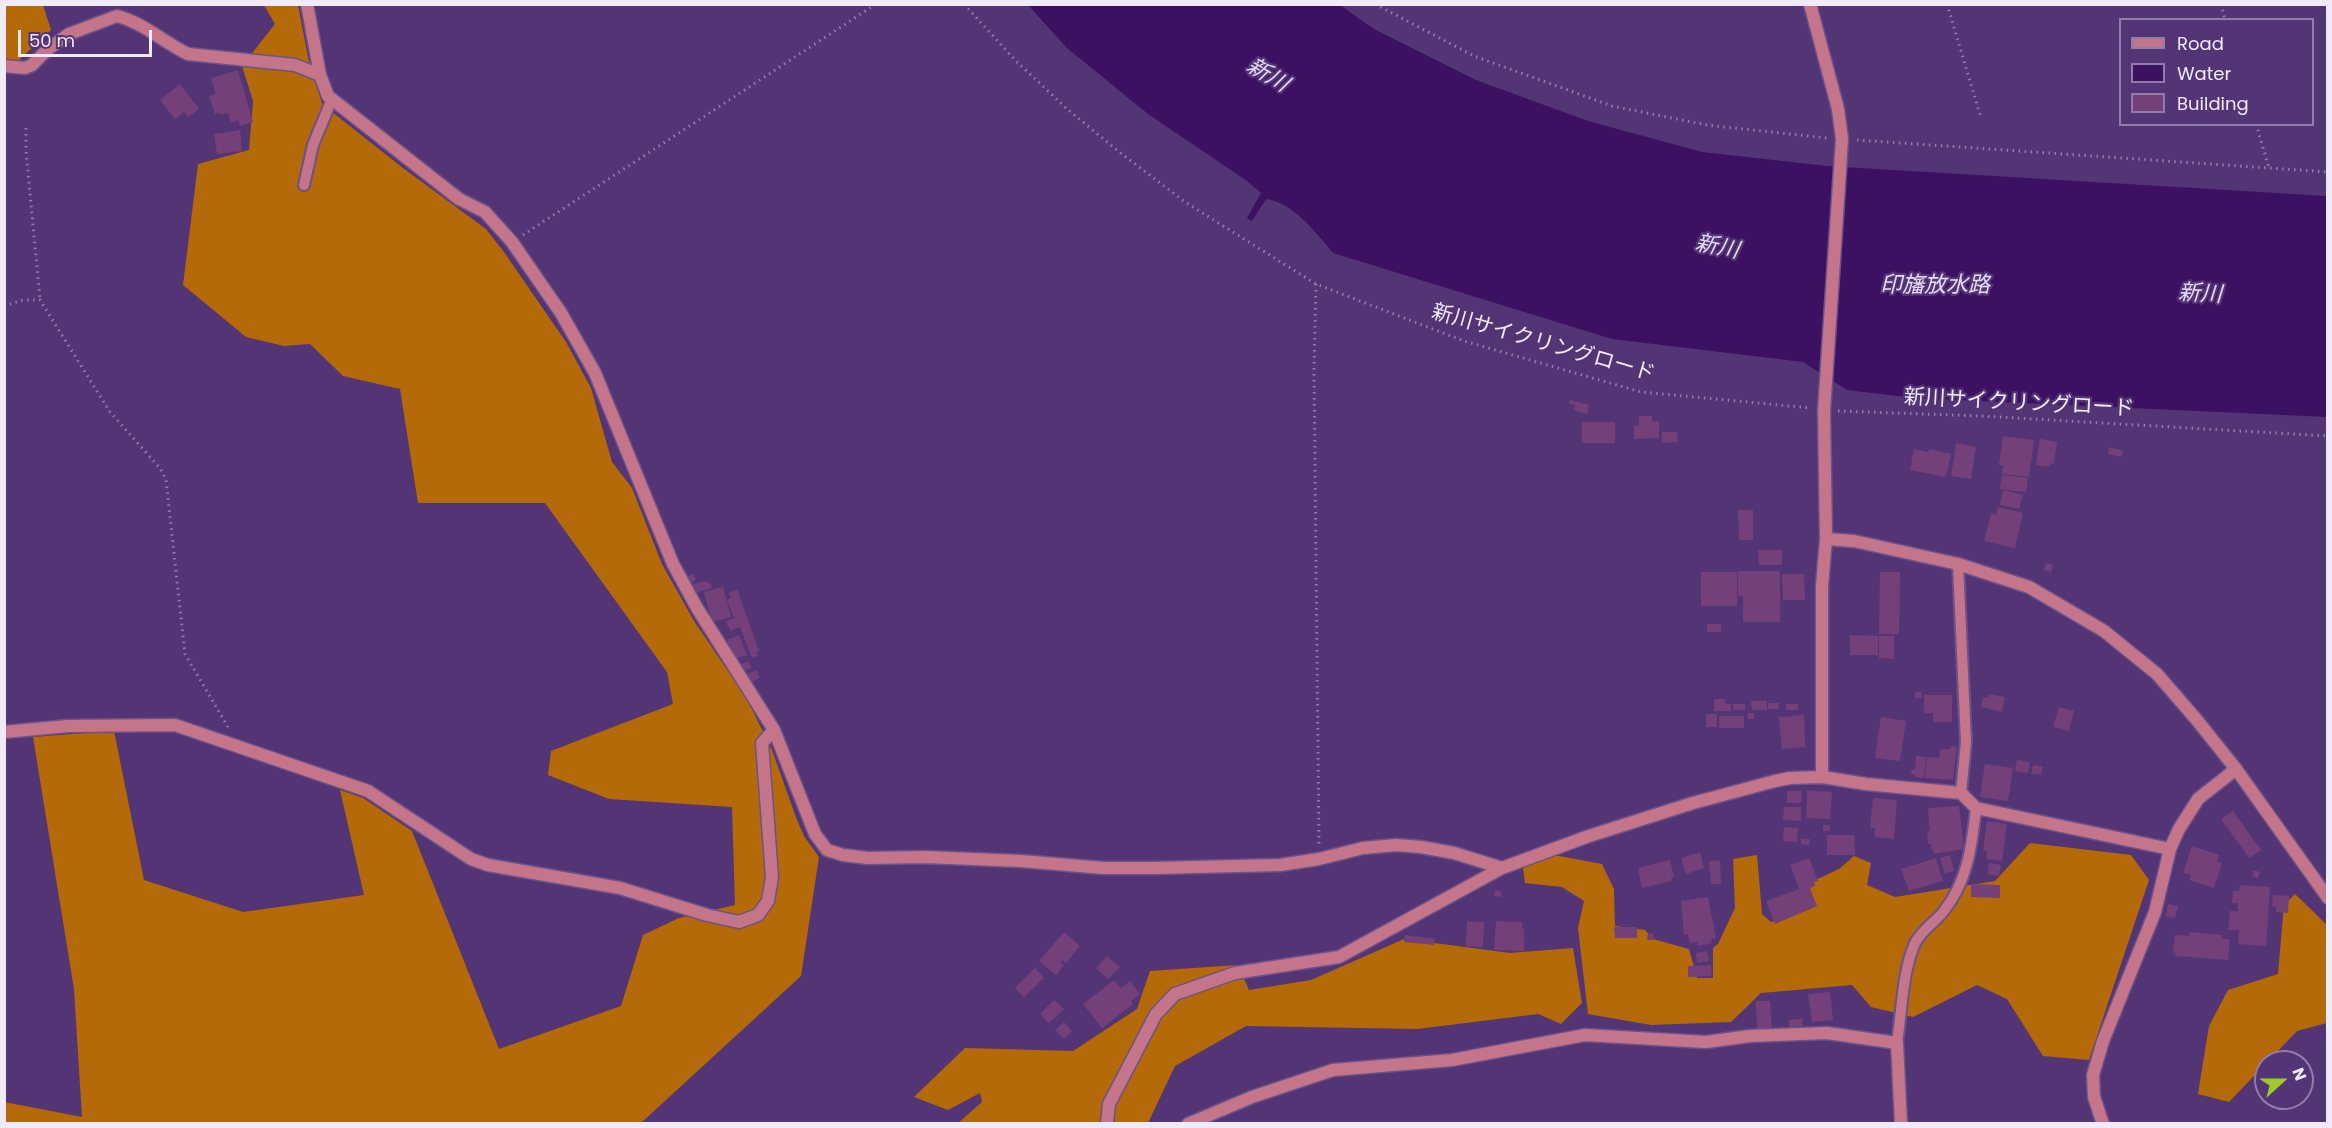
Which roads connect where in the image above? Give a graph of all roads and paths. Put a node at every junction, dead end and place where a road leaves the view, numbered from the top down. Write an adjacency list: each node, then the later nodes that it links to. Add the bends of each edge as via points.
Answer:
1 (307, 4): 8 (street)
2 (876, 4): 15 (path)
3 (964, 4): 16 (path, 新川サイクリングロード, via 1065,108 1118,151 1185,202)
4 (1810, 4): 19 (street, via 1838,109 1842,139)
5 (1947, 4): 10 (path)
6 (118, 10): 7 (street, via 69,34 32,65); 8 (street, via 188,54 295,66)
7 (4, 66)
8 (320, 75): 9 (street)
9 (332, 99): 14 (lane, via 313,146); 15 (street, via 459,199 485,212)
10 (1981, 118)
11 (2257, 126): 13 (path)
12 (26, 128): 17 (path)
13 (2269, 168)
14 (304, 185)
15 (512, 242): 23 (street, via 561,313 595,373 673,564)
16 (1316, 284): 19 (path, 新川サイクリングロード, via 1464,341 1641,392); 31 (path)
17 (40, 300): 18 (path); 25 (path, via 110,412 166,480 185,654 231,731)
18 (4, 306)
19 (1824, 411): 20 (path, 新川サイクリングロード); 21 (street)
20 (2328, 436)
21 (1826, 539): 22 (street, via 1854,541); 27 (street, via 1822,586)
22 (1958, 564): 26 (street, via 2029,587 2104,631 2157,674); 28 (lane, via 1966,742)
23 (774, 730): 25 (street, via 762,743 771,885 768,901 759,915 739,922 620,888 471,859 368,791); 31 (street, via 815,834 827,850 843,855 1103,868 1280,865)
24 (4, 732): 25 (street, via 68,726 175,724)
25 (232, 743)
26 (2236, 769): 30 (street, via 2198,799); 33 (street)
27 (1822, 777): 28 (street); 32 (street, via 1783,779 1693,803)
28 (1961, 793): 29 (street)
29 (1976, 807): 30 (street); 34 (lane, via 1971,857 1956,893 1916,941 1908,967)
30 (2170, 849): 38 (street, via 2155,912 2092,1075)
31 (1319, 859): 32 (street, via 1396,845 1454,853)
32 (1502, 868): 35 (street, via 1339,957 1235,973 1175,994 1156,1014 1109,1104)
33 (2328, 898)
34 (1898, 1043): 36 (street, via 1827,1033 1706,1042 1585,1035 1452,1059 1333,1070); 37 (street)
35 (1107, 1124)
36 (1188, 1124)
37 (1901, 1124)
38 (2103, 1124)

